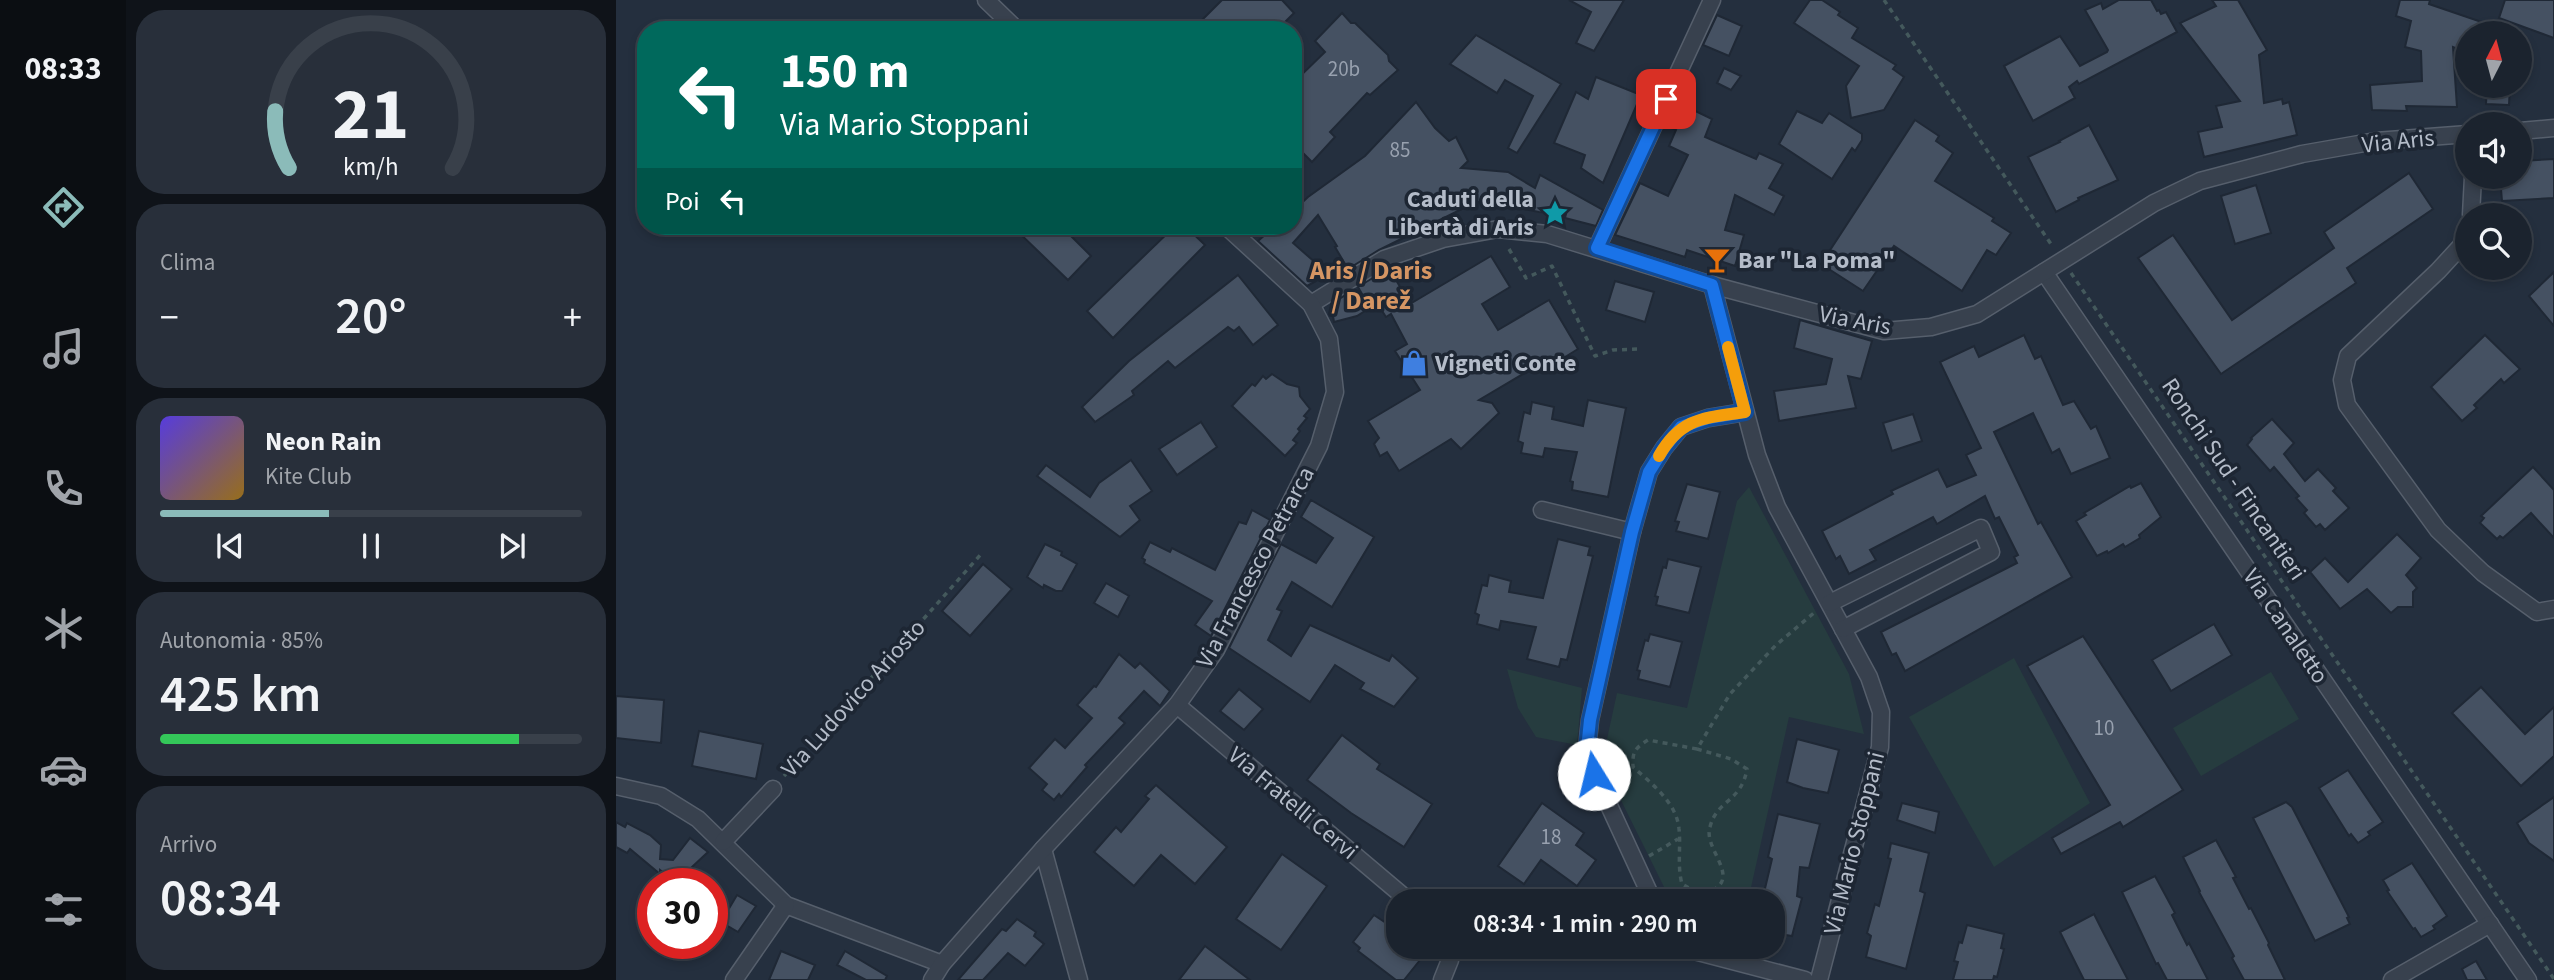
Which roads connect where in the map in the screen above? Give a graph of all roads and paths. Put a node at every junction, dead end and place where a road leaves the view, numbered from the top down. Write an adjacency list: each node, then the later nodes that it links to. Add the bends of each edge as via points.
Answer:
1 (986, 0): 4 (street)
2 (1712, 0): 10 (street)
3 (1884, 0): 12 (path, Ronchi Sud - Fincantieri)
4 (1008, 21)
5 (2554, 128): 6 (street)
6 (2532, 130)
7 (2455, 135): 12 (street, Via Aris, via 2376,141 2289,157 2200,181 2154,203)
8 (1497, 229): 10 (street, Via Aris, via 1547,234); 15 (street, Via Aris, via 1443,239 1384,259); 16 (path, via 1526,278 1552,266 1595,356)
9 (1236, 235): 15 (street, Via Francesco Petrarca)
10 (1597, 248): 14 (street, Via Aris)
11 (2455, 252): 22 (street, via 2348,356 2342,380 2347,405 2438,530 2483,573 2537,612)
12 (2062, 260): 13 (street, Via Aris); 39 (path, Ronchi Sud - Fincantieri)
13 (2044, 272): 14 (street, Via Aris, via 1977,314 1931,327 1884,331); 35 (street, Via Canaletto)
14 (1712, 285): 17 (street, Via Mario Stoppani)
15 (1311, 303): 24 (street, Via Francesco Petrarca, via 1329,340 1335,392 1319,446 1216,650)
16 (1640, 349)
17 (1745, 412): 19 (street, via 1681,427 1649,472); 21 (street, Via Mario Stoppani, via 1777,506)
18 (1542, 510): 19 (street)
19 (1632, 532): 33 (street, via 1587,749)
20 (983, 552): 27 (path, Via Ludovico Ariosto)
21 (1825, 606): 23 (street, Via Mario Stoppani); 23 (street, via 1981,528 1991,552); 25 (path, via 1776,645 1730,694)
22 (2554, 609)
23 (1843, 629): 45 (street, Via Mario Stoppani, via 1869,677 1881,712 1880,747)
24 (1177, 705): 30 (street, Via Francesco Petrarca); 32 (street, Via Fratelli Cervi)
25 (1697, 749): 28 (path, via 1648,740 1632,755 1633,767 1664,796 1679,824); 28 (path, via 1731,759 1746,769 1744,784 1720,807 1710,827 1709,841 1722,865 1723,878 1717,887 1696,892 1682,884)
26 (616, 786): 29 (street, via 661,796 698,819)
27 (773, 789): 29 (street, Via Ludovico Ariosto)
28 (1679, 838): 31 (path)
29 (723, 842): 34 (street)
30 (1043, 849): 38 (street, Via Francesco Petrarca); 42 (street)
31 (1647, 857)
32 (1395, 889)
33 (1647, 889)
34 (786, 905): 38 (street); 40 (street)
35 (2490, 924): 46 (street); 47 (street, Via Canaletto)
36 (1450, 959): 43 (street)
37 (1725, 959): 44 (street)
38 (942, 964): 41 (street, Via Francesco Petrarca)
39 (2554, 979)
40 (734, 980)
41 (932, 980)
42 (1079, 980)
43 (1442, 980)
44 (1805, 980)
45 (1819, 980)
46 (2392, 980)
47 (2528, 980)

